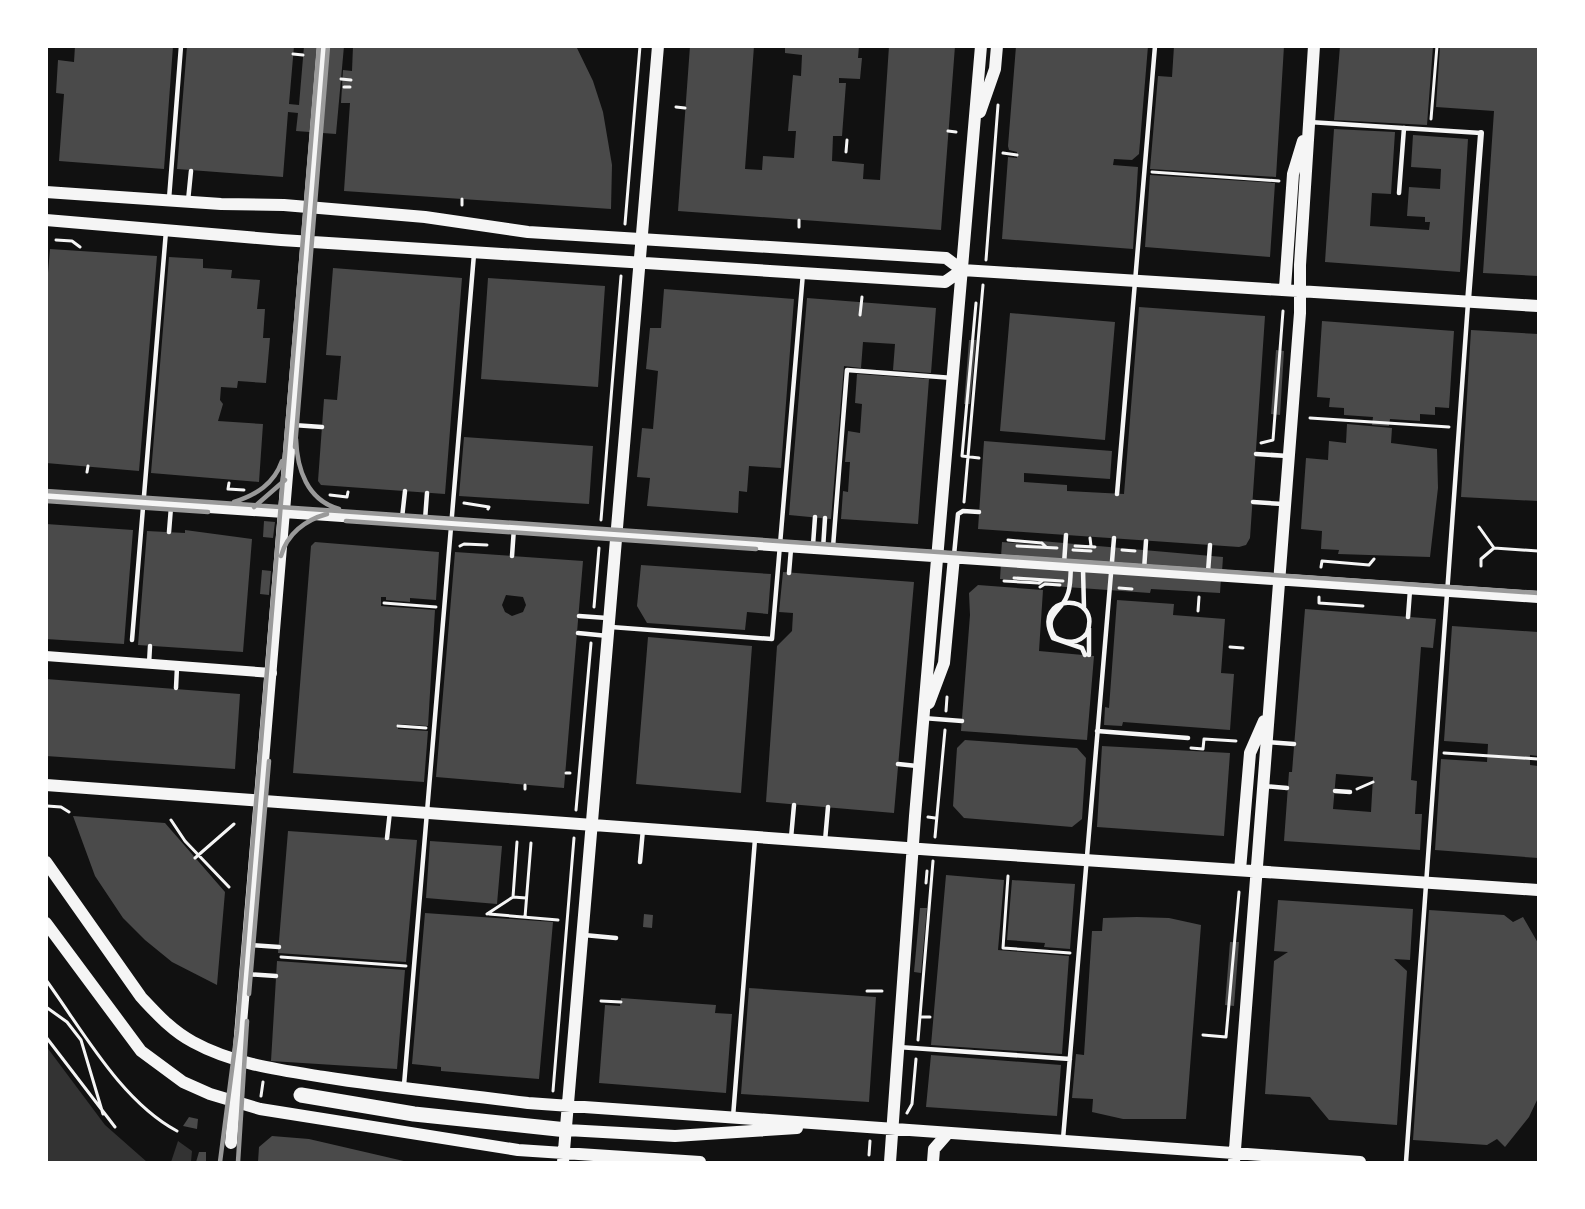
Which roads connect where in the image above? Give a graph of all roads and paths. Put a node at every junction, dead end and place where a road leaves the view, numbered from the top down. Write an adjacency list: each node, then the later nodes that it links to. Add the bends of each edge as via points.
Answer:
1 (181, 46): 17 (lane)
2 (323, 46): 42 (main road)
3 (640, 46): 47 (path)
4 (657, 46): 48 (main road)
5 (981, 46): 25 (main road)
6 (997, 46): 25 (main road)
7 (1155, 46): 34 (lane)
8 (1314, 46): 21 (main road)
9 (1437, 46): 23 (path)
10 (293, 54): 11 (path)
11 (303, 55)
12 (341, 79): 13 (path)
13 (351, 80)
14 (344, 87): 15 (path)
15 (351, 87)
16 (171, 93): 17 (lane)
17 (177, 93): 39 (lane)
18 (998, 100): 58 (path)
19 (676, 107): 20 (path)
20 (685, 108)
21 (1309, 122): 22 (lane); 61 (main road, via 1293,174); 62 (main road)
22 (1404, 128): 23 (lane); 37 (lane)
23 (1431, 130): 28 (lane)
24 (948, 131): 26 (path)
25 (980, 131): 27 (path); 57 (main road)
26 (956, 132)
27 (994, 132)
28 (1481, 133): 64 (street)
29 (847, 140): 30 (path)
30 (846, 152)
31 (1003, 153): 32 (path)
32 (1017, 155)
33 (191, 171): 40 (lane)
34 (1145, 172): 35 (path); 60 (lane)
35 (1279, 181)
36 (46, 192): 39 (main road)
37 (1399, 193)
38 (462, 199): 41 (path)
39 (169, 200): 40 (main road)
40 (188, 202): 42 (main road)
41 (462, 205)
42 (310, 208): 47 (main road); 50 (main road)
43 (46, 220): 46 (main road)
44 (799, 220): 45 (path)
45 (799, 227)
46 (166, 231): 50 (main road); 89 (lane)
47 (624, 238): 48 (main road)
48 (641, 239): 56 (main road); 57 (main road, via 946,258)
49 (56, 240): 53 (path, via 72,241)
50 (308, 242): 54 (main road); 71 (main road)
51 (978, 242): 52 (path)
52 (985, 243)
53 (80, 247)
54 (474, 251): 55 (main road); 102 (lane)
55 (622, 262): 56 (main road); 106 (path)
56 (639, 264): 59 (main road); 107 (main road)
57 (962, 270): 58 (main road); 59 (main road, via 945,282); 69 (main road)
58 (985, 272): 60 (main road); 77 (path)
59 (803, 273): 116 (lane)
60 (1136, 280): 61 (main road); 86 (lane)
61 (1285, 288): 62 (main road)
62 (1300, 289): 64 (main road); 76 (main road)
63 (862, 297): 68 (path)
64 (1468, 301): 66 (main road); 73 (lane)
65 (976, 303): 77 (path, via 962,456)
66 (1539, 306)
67 (1283, 312): 74 (path, via 1273,440)
68 (860, 315)
69 (953, 378): 120 (lane, via 847,370); 125 (main road)
70 (1310, 418): 73 (path)
71 (293, 425): 72 (lane); 96 (main road)
72 (322, 427)
73 (1459, 428): 143 (lane)
74 (1261, 443)
75 (1256, 454): 76 (lane)
76 (1288, 456): 92 (main road)
77 (968, 457): 78 (path); 95 (path)
78 (979, 458)
79 (88, 466): 80 (path)
80 (87, 472)
81 (229, 483): 82 (path, via 228,489)
82 (244, 490)
83 (405, 491): 100 (lane)
84 (348, 492): 87 (path, via 347,497)
85 (427, 493): 101 (lane)
86 (1117, 494)
87 (330, 495)
88 (46, 496): 89 (main road)
89 (143, 502): 91 (main road); 157 (lane)
90 (1252, 502): 92 (lane)
91 (172, 504): 96 (main road); 105 (lane)
92 (1284, 504): 136 (main road)
93 (466, 505): 94 (path)
94 (489, 509)
95 (963, 511): 97 (lane); 126 (lane, via 958,514)
96 (286, 512): 100 (main road); 164 (main road)
97 (979, 512)
98 (815, 518): 120 (lane)
99 (825, 518): 120 (lane)
100 (402, 520): 101 (main road)
101 (424, 522): 102 (main road)
102 (450, 524): 104 (main road); 149 (lane)
103 (1479, 527): 119 (path)
104 (514, 528): 106 (main road); 124 (lane)
105 (170, 532)
106 (600, 534): 107 (main road); 152 (path)
107 (617, 535): 116 (main road); 154 (main road)
108 (1066, 535): 128 (lane)
109 (1090, 538): 118 (path, via 1089,546 1096,547)
110 (1114, 538): 131 (lane)
111 (1008, 540): 117 (path, via 1042,543 1044,547)
112 (1146, 540): 132 (lane)
113 (464, 544): 114 (path)
114 (488, 545)
115 (1210, 545): 134 (lane)
116 (786, 546): 120 (main road); 133 (lane); 154 (lane, via 772,639)
117 (1017, 546)
118 (1070, 546)
119 (1494, 548): 123 (path); 129 (path, via 1481,559)
120 (823, 549): 125 (main road)
121 (1117, 549): 122 (path)
122 (1135, 550)
123 (1539, 551)
124 (512, 556)
125 (938, 556): 126 (main road); 168 (main road)
126 (954, 557): 128 (main road); 168 (main road, via 944,663)
127 (1374, 560): 130 (path, via 1369,565 1322,561)
128 (1073, 565): 128 (lane, via 1083,598 1090,632 1087,655 1082,648 1059,641 1050,632 1048,625 1050,614 1057,606 1062,603 1069,602 1078,604 1086,611 1089,622 1087,633 1080,640 1067,642 1055,637 1052,632 1050,624 1053,612 1060,605 1066,599); 131 (main road)
129 (1481, 566)
130 (1322, 567)
131 (1112, 568): 132 (main road); 173 (lane)
132 (1144, 570): 134 (main road)
133 (789, 573)
134 (1208, 574): 136 (main road)
135 (1014, 578): 137 (path, via 1041,580)
136 (1278, 579): 141 (main road); 167 (main road)
137 (1004, 581)
138 (1062, 585): 139 (path)
139 (1040, 586)
140 (1115, 588): 142 (path)
141 (1410, 588): 143 (main road); 153 (lane)
142 (1132, 589)
143 (1447, 591): 146 (main road); 179 (lane)
144 (1199, 597): 150 (path)
145 (1319, 597): 148 (path, via 1319,603)
146 (1539, 597)
147 (384, 603): 149 (path)
148 (1363, 606)
149 (444, 608): 172 (lane)
150 (1198, 611)
151 (579, 616): 152 (lane)
152 (593, 617): 154 (lane)
153 (1408, 617)
154 (609, 627): 156 (lane); 201 (main road)
155 (578, 633): 156 (lane)
156 (591, 634): 199 (path)
157 (132, 640)
158 (150, 646): 162 (lane)
159 (1230, 647): 160 (path)
160 (1243, 648)
161 (46, 656): 162 (street)
162 (149, 664): 163 (street)
163 (177, 666): 164 (street); 165 (lane)
164 (272, 674): 189 (main road)
165 (176, 688)
166 (947, 696): 169 (path)
167 (1268, 711): 177 (main road); 215 (main road, via 1250,753)
168 (923, 718): 169 (lane); 182 (main road)
169 (945, 719): 170 (lane); 210 (path)
170 (962, 721)
171 (398, 726): 172 (path)
172 (434, 729): 195 (lane)
173 (1097, 731): 174 (lane); 212 (lane)
174 (1188, 738)
175 (1222, 740): 176 (path)
176 (1236, 741)
177 (1266, 742): 178 (lane); 185 (main road)
178 (1294, 744)
179 (1436, 752): 180 (path); 220 (lane)
180 (1539, 759)
181 (898, 764): 182 (lane)
182 (920, 766): 209 (main road)
183 (1373, 783): 188 (path)
184 (46, 785): 189 (main road)
185 (1263, 786): 186 (lane); 218 (main road)
186 (1287, 788)
187 (1335, 791): 188 (lane)
188 (1350, 792)
189 (261, 800): 193 (main road); 231 (main road)
190 (794, 805): 205 (lane)
191 (47, 806): 194 (path)
192 (828, 807): 206 (lane)
193 (390, 810): 195 (main road); 204 (lane)
194 (69, 812)
195 (427, 812): 199 (main road); 235 (lane)
196 (928, 818): 197 (path)
197 (935, 818)
198 (171, 820): 211 (path)
199 (575, 823): 201 (main road); 259 (path)
200 (234, 824): 211 (path)
201 (592, 825): 202 (main road); 229 (main road)
202 (643, 828): 203 (main road); 214 (lane)
203 (756, 836): 205 (main road); 262 (lane)
204 (387, 838)
205 (791, 839): 206 (main road)
206 (825, 841): 209 (main road)
207 (518, 842): 224 (path)
208 (531, 843): 225 (path)
209 (913, 848): 210 (main road); 250 (main road)
210 (934, 850): 212 (main road); 251 (path)
211 (196, 857): 221 (path)
212 (1086, 860): 215 (main road); 233 (lane)
213 (46, 862): 253 (main road, via 158,1016 194,1043)
214 (640, 862)
215 (1240, 870): 218 (main road)
216 (924, 871): 217 (path)
217 (930, 871)
218 (1257, 871): 220 (main road); 275 (main road)
219 (1008, 876): 233 (path, via 1003,948)
220 (1426, 882): 222 (main road); 281 (lane)
221 (229, 887)
222 (1539, 890)
223 (1239, 892): 248 (path, via 1227,1037)
224 (513, 897): 225 (path); 226 (path, via 487,914)
225 (526, 898): 226 (path)
226 (525, 917): 227 (path)
227 (558, 920)
228 (46, 923): 258 (main road, via 141,1051 183,1082)
229 (584, 935): 230 (lane); 260 (main road)
230 (616, 938)
231 (249, 945): 232 (lane); 236 (main road)
232 (279, 947)
233 (1078, 953): 252 (lane)
234 (273, 957): 235 (path)
235 (414, 966): 255 (lane)
236 (246, 974): 237 (lane); 253 (main road)
237 (276, 976)
238 (46, 980): 246 (path)
239 (867, 991): 240 (path)
240 (882, 991)
241 (601, 1001): 242 (path)
242 (621, 1002)
243 (46, 1007): 247 (path)
244 (922, 1017): 245 (path)
245 (930, 1017)
246 (80, 1026): 247 (path); 267 (path, via 132,1095 160,1122)
247 (74, 1029): 261 (path, via 81,1040)
248 (1203, 1035)
249 (46, 1037): 261 (path)
250 (898, 1047): 251 (lane); 266 (main road)
251 (917, 1048): 252 (lane); 266 (path, via 911,1108)
252 (1070, 1059): 270 (lane)
253 (238, 1061): 255 (main road); 258 (main road)
254 (263, 1082): 257 (path)
255 (403, 1089): 259 (main road)
256 (302, 1095): 265 (highway, via 414,1114)
257 (261, 1096)
258 (235, 1102): 271 (main road); 274 (main road)
259 (552, 1105): 260 (main road)
260 (570, 1106): 262 (main road); 265 (main road)
261 (103, 1114): 264 (path)
262 (733, 1117): 263 (main road)
263 (837, 1126): 265 (main road, via 675,1136); 266 (main road)
264 (114, 1127)
265 (567, 1130): 274 (main road)
266 (892, 1130): 268 (main road); 277 (main road)
267 (177, 1131)
268 (948, 1133): 270 (main road); 278 (main road, via 934,1149)
269 (870, 1141): 273 (path)
270 (1063, 1142): 272 (main road)
271 (231, 1143)
272 (1184, 1150): 275 (main road); 279 (main road)
273 (869, 1155)
274 (564, 1158): 276 (main road)
275 (1234, 1158): 280 (main road)
276 (700, 1162)
277 (890, 1162)
278 (933, 1162)
279 (1191, 1162)
280 (1360, 1162)
281 (1406, 1162)

